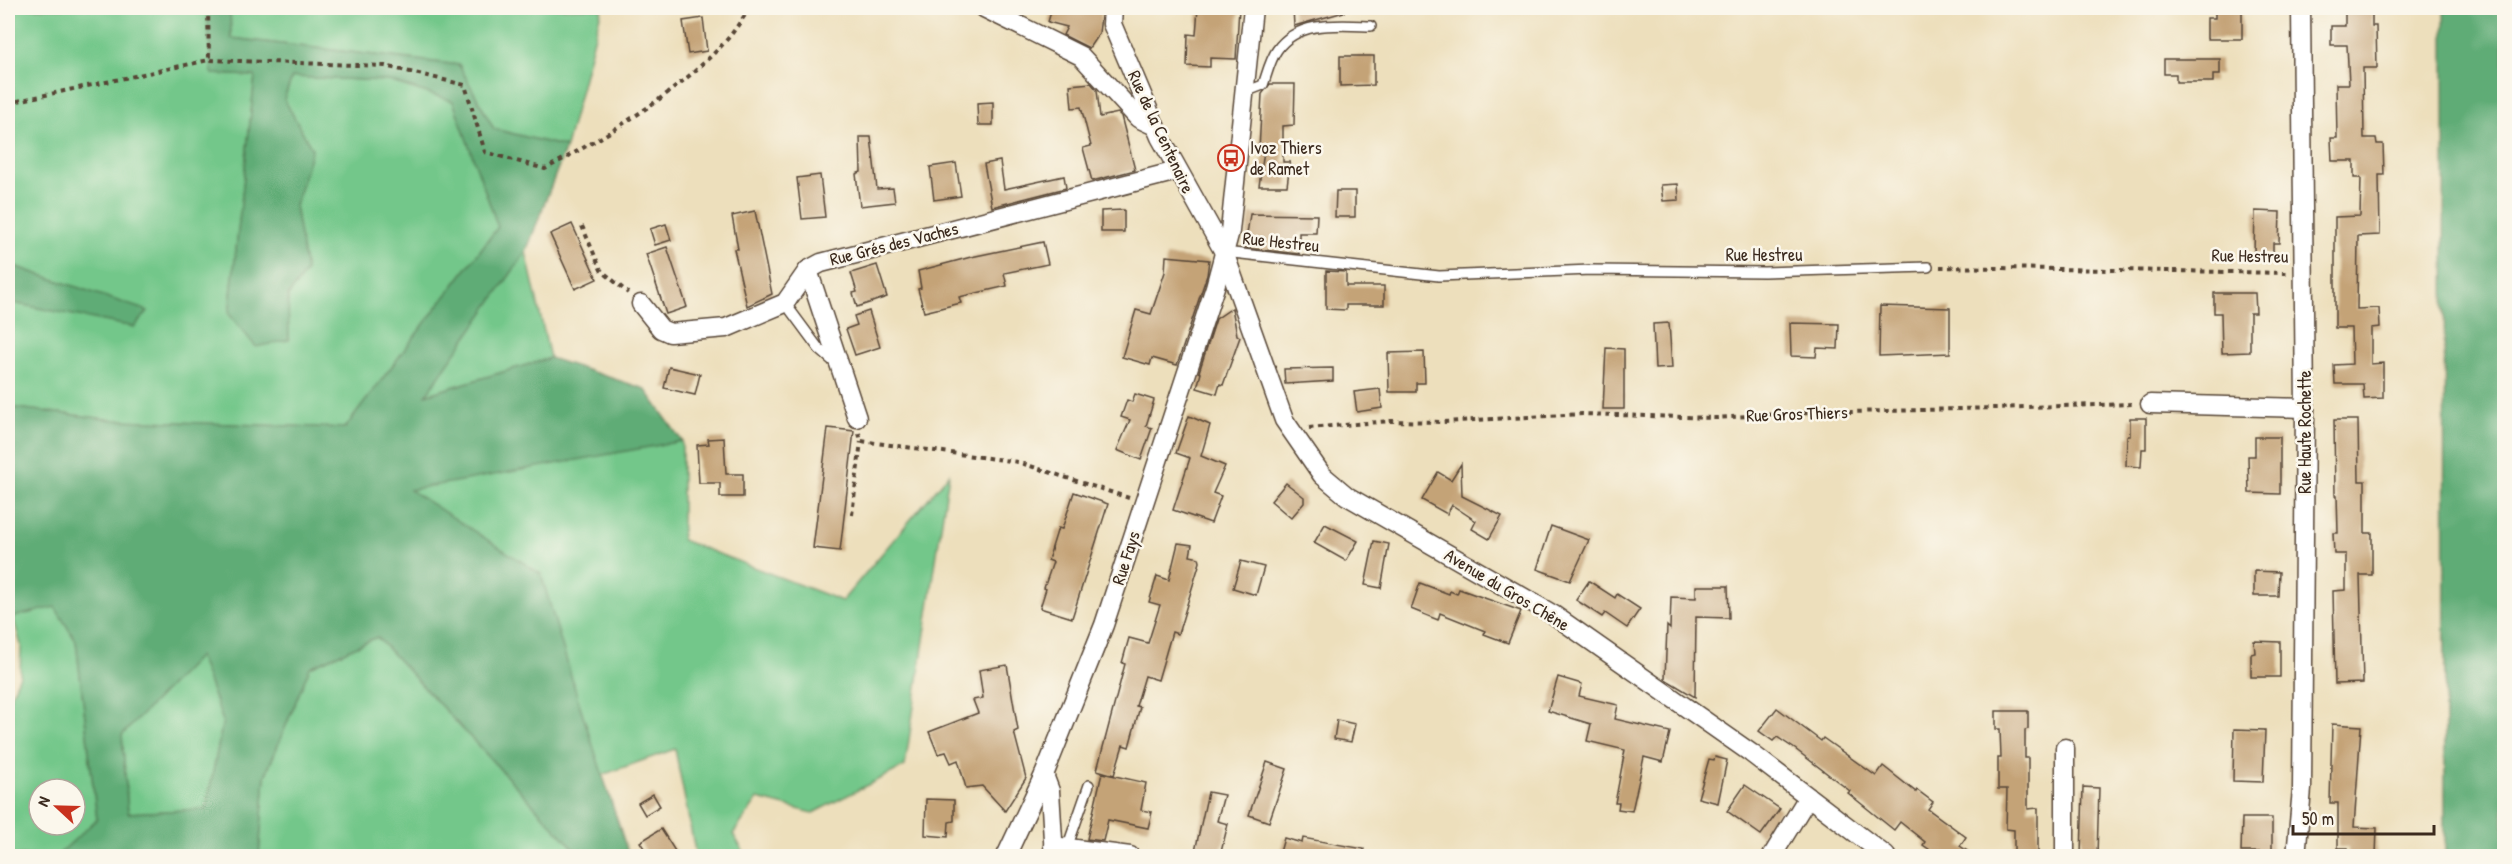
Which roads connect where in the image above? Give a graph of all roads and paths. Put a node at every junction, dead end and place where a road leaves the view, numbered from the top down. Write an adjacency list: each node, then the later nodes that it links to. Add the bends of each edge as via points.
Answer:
1 (208, 8): 8 (path)
2 (750, 8): 8 (path, via 723,44 688,76 609,135 545,169 486,152 465,85 385,66)
3 (984, 8): 11 (street, via 1081,56 1138,118)
4 (1113, 8): 11 (street, Rue de la Centenaire, via 1112,24)
5 (1253, 8): 9 (street, Rue Fays)
6 (2301, 8): 17 (street, Rue Haute Rochette)
7 (1371, 26): 9 (lane, via 1334,24 1308,28 1289,37 1276,52 1263,85)
8 (209, 60): 10 (path)
9 (1245, 88): 14 (street, Rue Fays, via 1230,231)
10 (8, 103)
11 (1155, 126): 12 (street, Rue de la Centenaire)
12 (1177, 171): 14 (street, Rue de la Centenaire); 16 (street, Rue Grés des Vaches, via 820,263)
13 (582, 226): 19 (path, via 601,270)
14 (1224, 252): 15 (lane, Rue Hestreu, via 1439,276 1591,270 1764,272); 24 (street, Avenue du Gros Chêne); 26 (street, Rue Fays)
15 (1928, 267): 17 (path, Rue Hestreu)
16 (808, 270): 18 (street, Rue Grés des Vaches); 20 (street)
17 (2305, 273): 22 (street, Rue Haute Rochette)
18 (785, 303): 19 (street, via 726,328 670,333); 20 (lane, via 819,349)
19 (641, 304)
20 (839, 368): 23 (street)
21 (2150, 404): 22 (street); 24 (path, Rue Gros Thiers, via 1716,418 1582,414 1390,421)
22 (2305, 408): 38 (street, Rue Haute Rochette, via 2302,789)
23 (857, 418): 25 (path)
24 (1290, 430): 31 (street, Avenue du Gros Chêne, via 1322,475 1347,496 1554,615)
25 (861, 441): 26 (path, via 1017,462); 27 (path)
26 (1144, 503): 29 (street, Rue Fays, via 1104,625)
27 (852, 515)
28 (2065, 748): 37 (street)
29 (1044, 775): 32 (street); 33 (street, Rue Fays)
30 (1089, 785): 32 (lane)
31 (1808, 797): 35 (street); 36 (street, Avenue du Gros Chêne)
32 (1058, 850): 34 (street)
33 (1006, 856)
34 (1130, 856)
35 (1772, 856)
36 (1886, 856)
37 (2065, 856)
38 (2296, 856)

